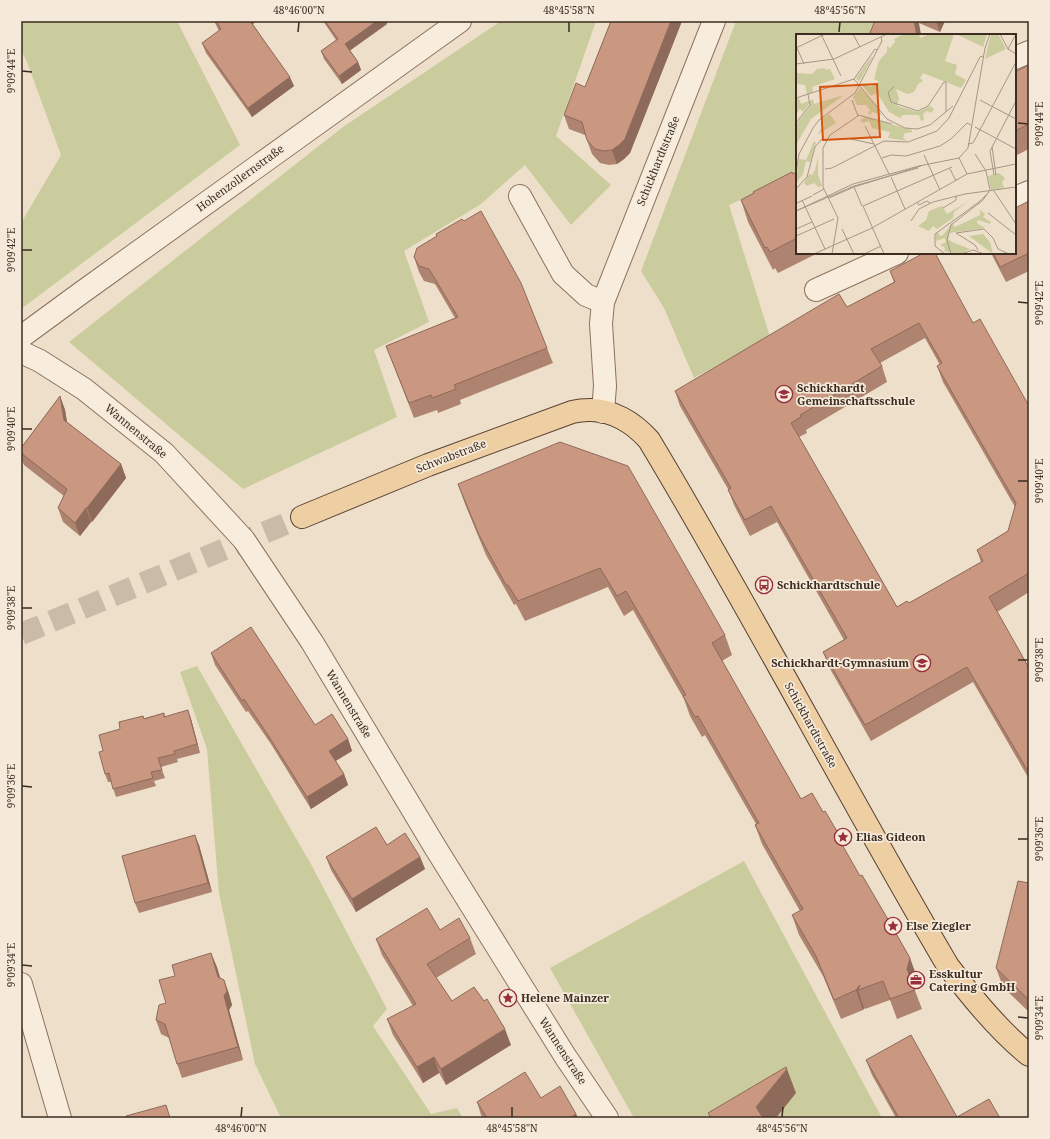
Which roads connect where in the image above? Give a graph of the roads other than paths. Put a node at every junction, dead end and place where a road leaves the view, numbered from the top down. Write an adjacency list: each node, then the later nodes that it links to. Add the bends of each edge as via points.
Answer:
1 (460, 21): 11 (street, Hohenzollernstraße)
2 (714, 21): 10 (street, Schickhardtstraße)
3 (1029, 52): 4 (street)
4 (1016, 58)
5 (1029, 192): 7 (street)
6 (520, 196): 10 (street, via 564,274 586,295)
7 (1016, 198)
8 (895, 254): 9 (street)
9 (816, 290)
10 (603, 302): 13 (street, Schickhardtstraße)
11 (21, 337)
12 (21, 352): 18 (street, Wannenstraße, via 84,389 164,453 244,540 312,642 435,847 565,1056)
13 (603, 412): 14 (main road, Schwabstraße, via 572,412 547,420 428,464); 16 (main road, Schickhardtstraße, via 628,421 649,440 715,551 948,966 972,997)
14 (302, 517)
15 (21, 984): 17 (street)
16 (1029, 1055)
17 (60, 1118)
18 (607, 1118)

